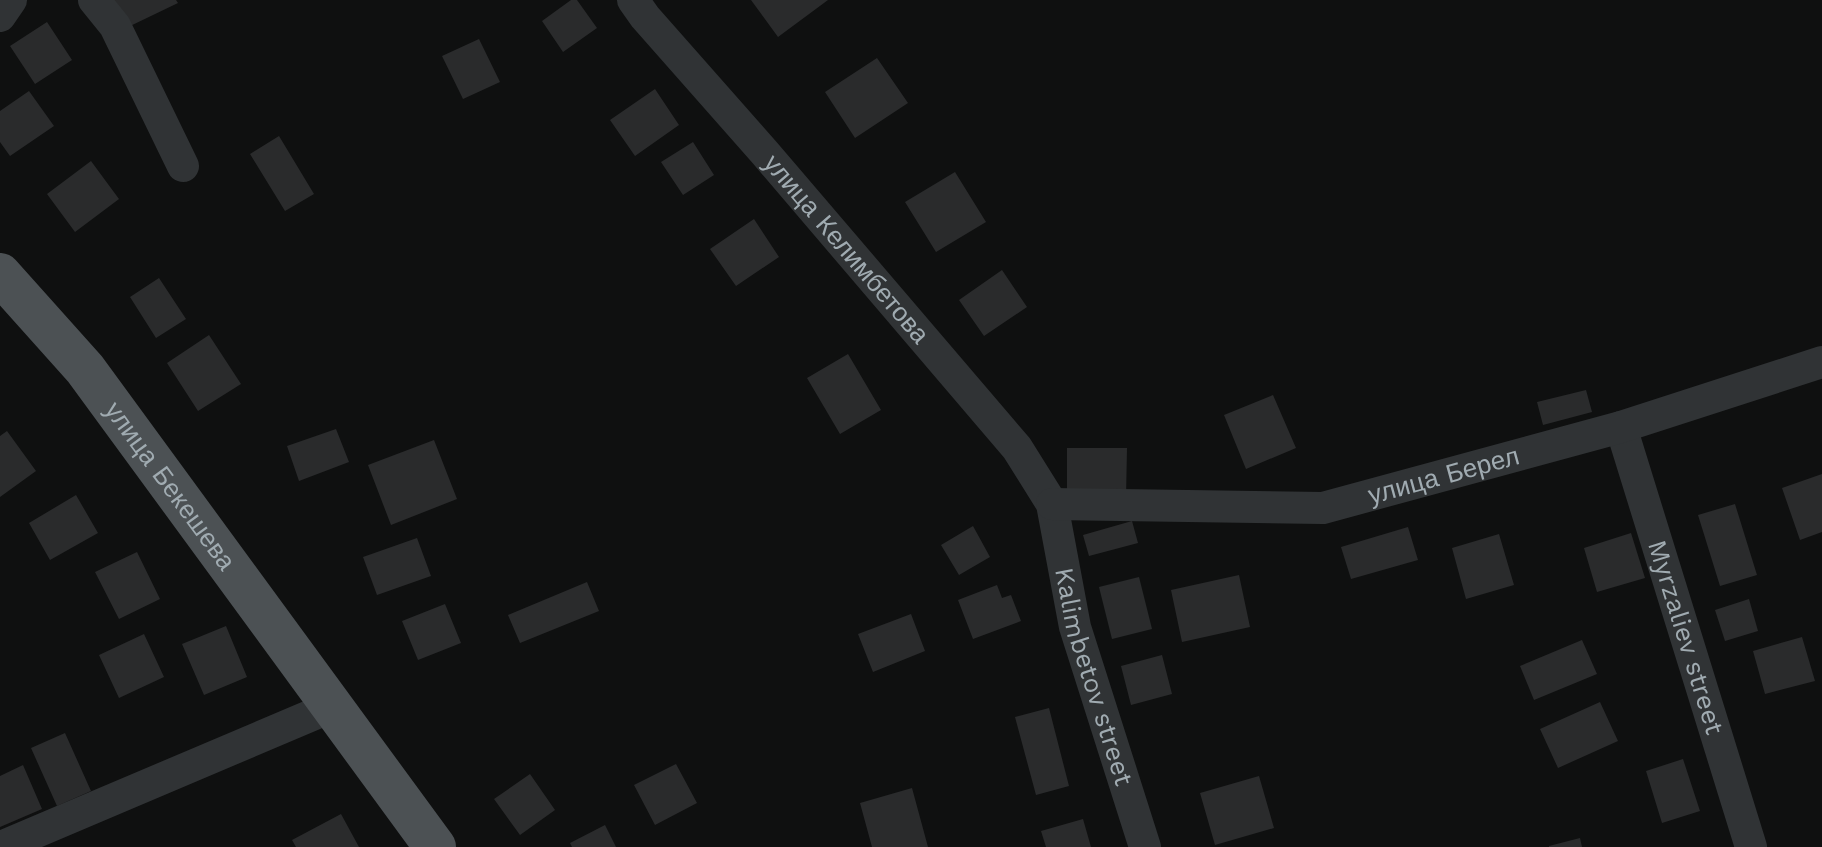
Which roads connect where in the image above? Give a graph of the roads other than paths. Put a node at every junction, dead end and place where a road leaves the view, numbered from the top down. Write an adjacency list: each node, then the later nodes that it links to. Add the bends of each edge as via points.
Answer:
1 (11, 0): 4 (street)
2 (94, 0): 5 (street, via 115,26)
3 (633, 0): 9 (street, улица Келимбетова, via 1017,448)
4 (0, 16)
5 (183, 166)
6 (0, 274): 10 (main road, улица Бекешева, via 85,369)
7 (1822, 362): 8 (street, улица Берел)
8 (1621, 427): 9 (street, улица Берел, via 1323,508); 14 (street, Myrzaliev street)
9 (1052, 504): 13 (street, Kalimbetov street, via 1075,627)
10 (331, 707): 11 (street); 12 (main road, улица Бекешева)
11 (1, 847)
12 (435, 847)
13 (1145, 847)
14 (1751, 847)

